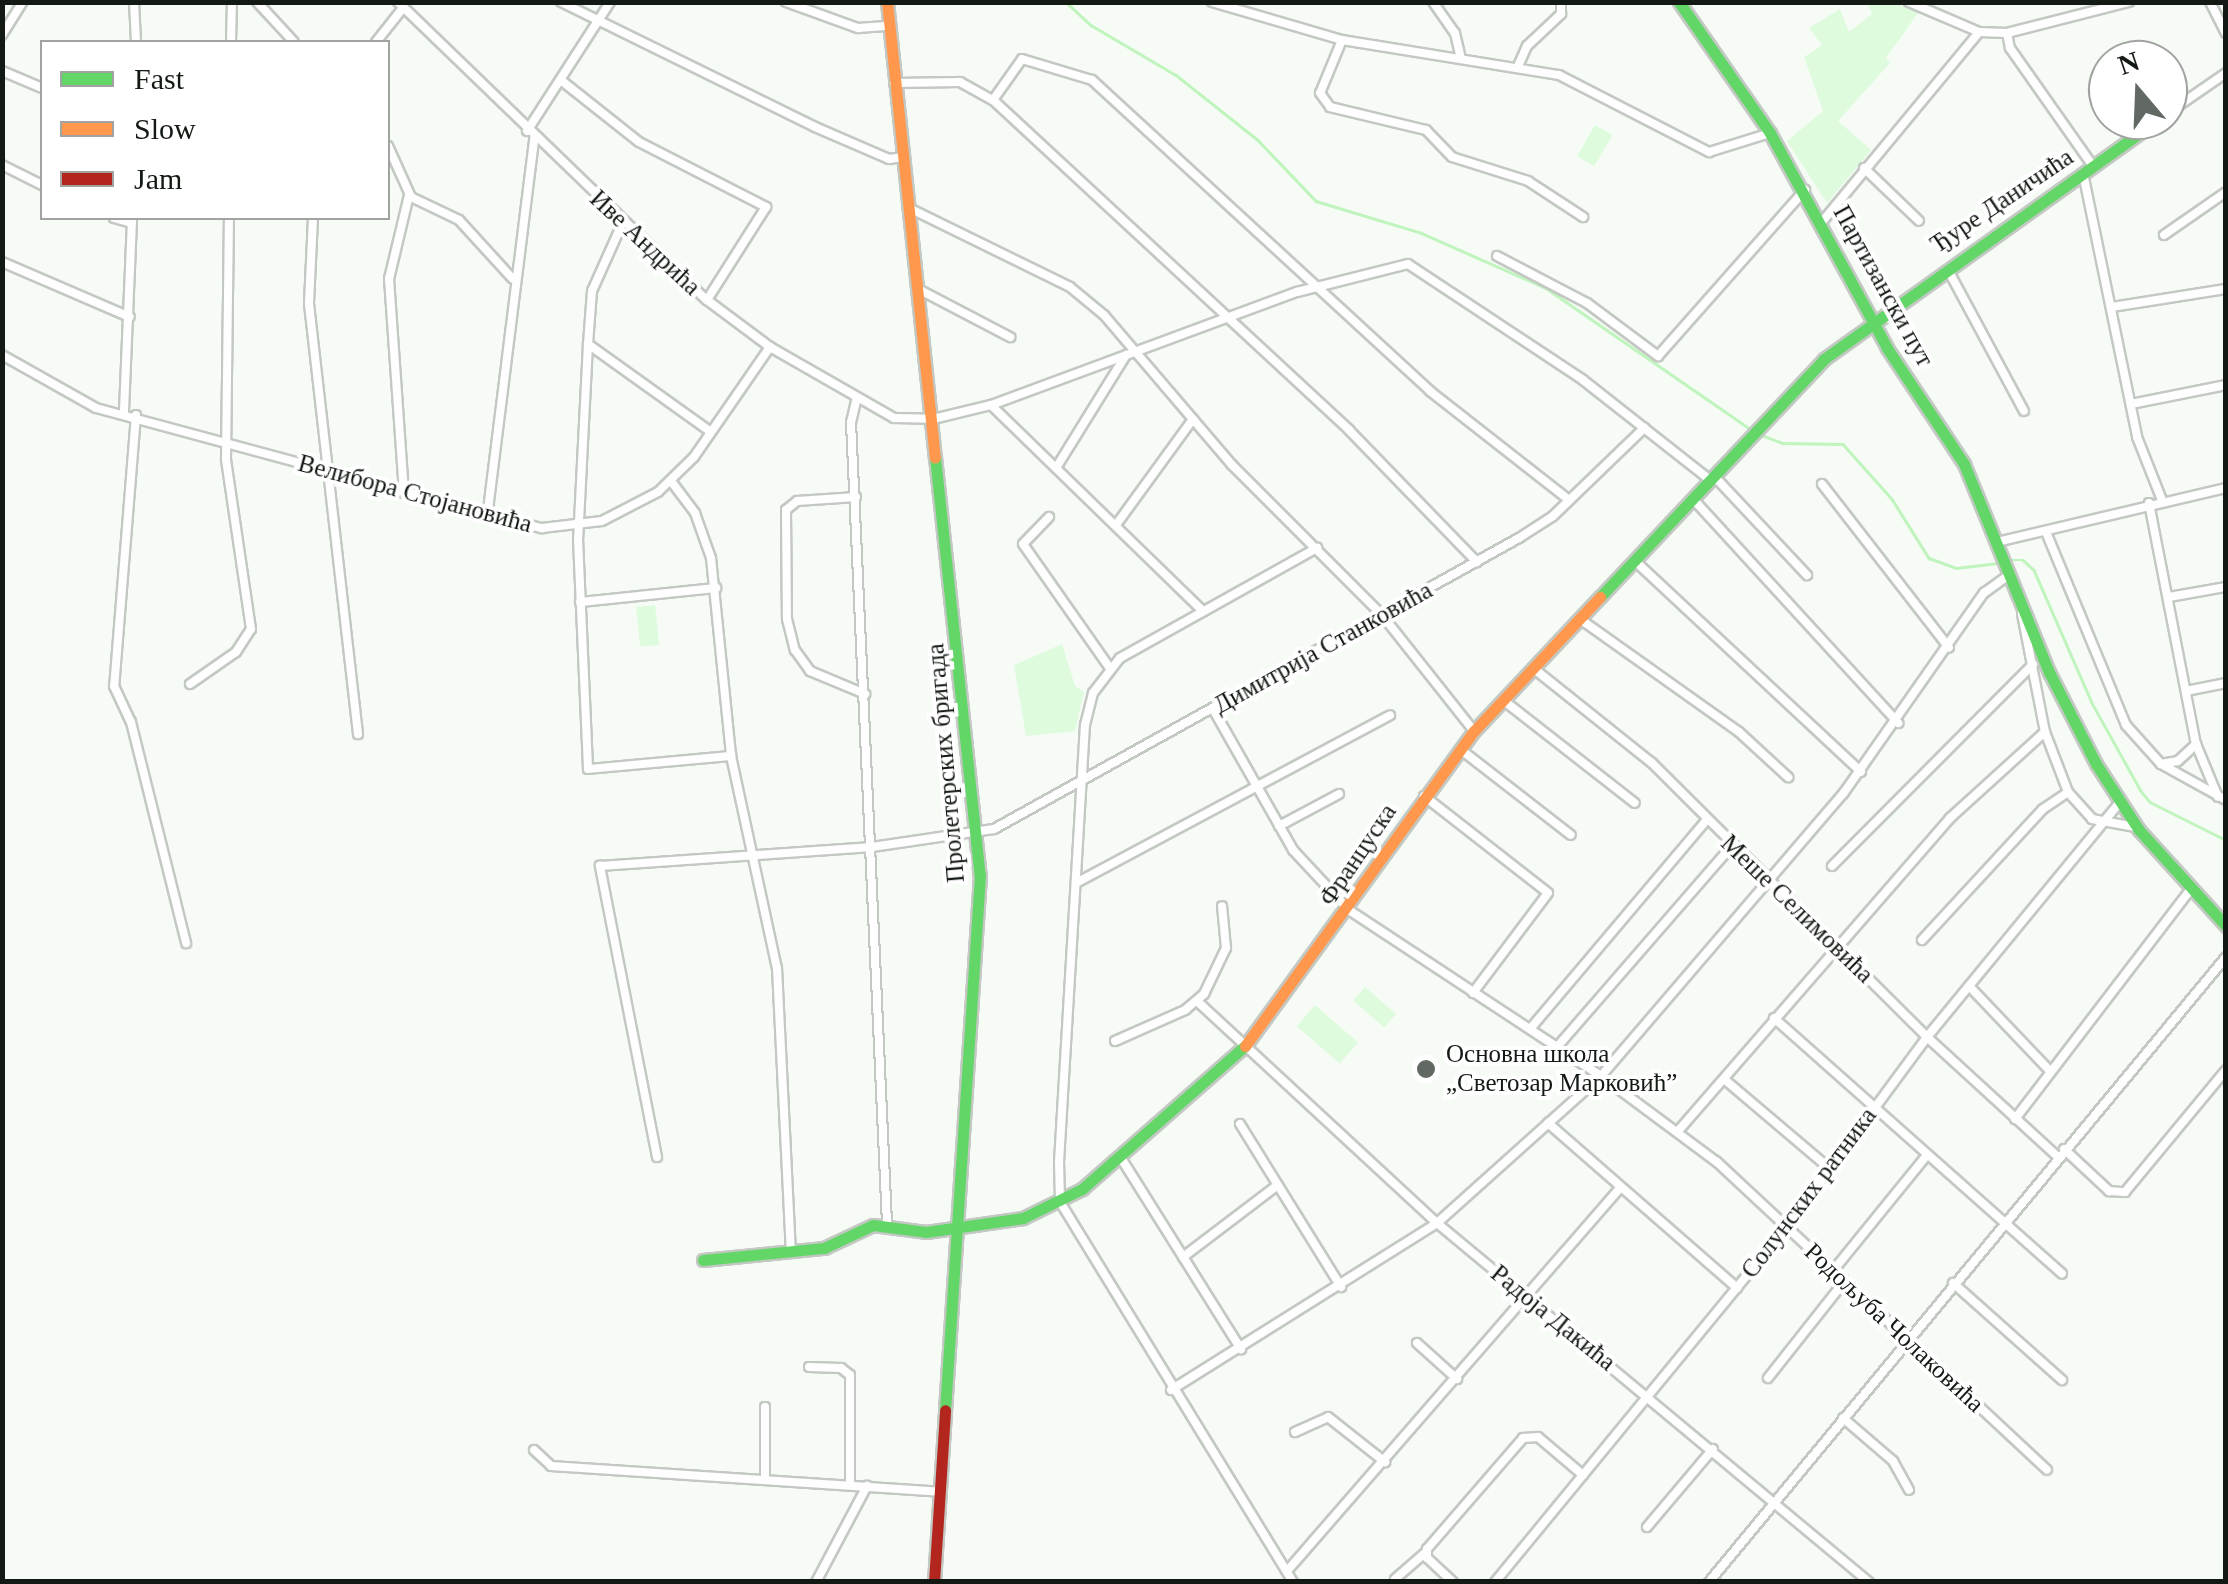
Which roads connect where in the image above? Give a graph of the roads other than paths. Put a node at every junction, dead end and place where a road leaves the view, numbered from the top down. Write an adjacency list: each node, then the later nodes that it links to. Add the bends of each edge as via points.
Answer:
1 (23, 2): 22 (street)
2 (134, 2): 23 (street)
3 (232, 2): 24 (street)
4 (257, 2): 25 (street)
5 (561, 2): 17 (street)
6 (610, 2): 17 (street)
7 (786, 2): 18 (street, via 858,28)
8 (887, 2): 18 (street, Пролетерских бригада)
9 (1212, 2): 27 (street)
10 (1433, 2): 28 (street, via 1455,33)
11 (1561, 2): 29 (street, via 1561,14 1527,46)
12 (1679, 2): 37 (street, Партизански пут)
13 (1909, 2): 19 (street)
14 (2129, 2): 20 (street)
15 (2210, 2): 21 (street)
16 (400, 5): 26 (street); 38 (street, Иве Андрића)
17 (598, 20): 32 (street); 41 (street, via 815,127 889,159)
18 (888, 26): 33 (street, Пролетерских бригада)
19 (1979, 32): 20 (street); 43 (street)
20 (2008, 33): 44 (street, via 2010,48)
21 (2226, 33)
22 (2, 35)
23 (136, 40)
24 (231, 40)
25 (292, 40)
26 (377, 40)
27 (1342, 40): 28 (street); 50 (street, via 1320,94 1330,107 1426,130 1452,156 1528,181)
28 (1460, 55): 29 (street)
29 (1519, 64): 37 (street, via 1584,85 1694,148 1721,150)
30 (2, 70): 34 (street)
31 (2226, 73): 35 (street)
32 (562, 80): 38 (street); 65 (street, via 639,142 766,207)
33 (894, 83): 36 (street, via 960,82); 41 (street, Пролетерских бригада)
34 (40, 87)
35 (2188, 99)
36 (994, 100): 62 (street, via 1022,59 1092,80); 69 (street)
37 (1770, 133): 46 (street, Партизански пут)
38 (530, 135): 56 (street, Иве Андрића); 61 (street)
39 (2130, 140): 44 (street, Ђуре Даничића)
40 (390, 151): 48 (street)
41 (904, 157): 49 (street, Пролетерских бригада)
42 (2, 165): 45 (street)
43 (1864, 168): 54 (street); 55 (street)
44 (2088, 170): 60 (street, Ђуре Даничића); 66 (street)
45 (40, 183)
46 (1805, 190): 55 (street, Партизански пут); 58 (street, via 1658,356 1564,289)
47 (2226, 192): 57 (street)
48 (409, 195): 61 (street, via 459,220); 94 (street, via 388,279)
49 (912, 210): 64 (street, Пролетерских бригада); 73 (street, via 1082,294)
50 (1583, 217)
51 (132, 220): 67 (street)
52 (229, 220): 87 (street)
53 (313, 220): 89 (street, via 308,296)
54 (1919, 221)
55 (1822, 222): 68 (street, Партизански пут)
56 (622, 224): 65 (street, Иве Андрића); 71 (street, via 592,292)
57 (2164, 235)
58 (1497, 256)
59 (2, 262): 67 (street)
60 (1946, 266): 68 (street, Ђуре Даничића); 81 (street)
61 (512, 278): 100 (street)
62 (1318, 287): 69 (street, Иве Андрића); 85 (street, Иве Андрића, via 1400,264 1416,266); 97 (street, via 1430,391)
63 (2226, 289): 66 (street)
64 (920, 290): 70 (street); 83 (street, Пролетерских бригада)
65 (708, 300): 72 (street, Иве Андрића)
66 (2112, 307): 78 (street)
67 (130, 317): 80 (street)
68 (1872, 320): 90 (street, Француска, via 1838,346); 105 (street, Партизански пут, via 1964,464)
69 (1228, 321): 73 (street, Иве Андрића); 108 (street, via 1350,430)
70 (1010, 337)
71 (588, 344): 86 (street); 102 (street)
72 (770, 347): 77 (street, Иве Андрића); 86 (street, Велибора Стојановића)
73 (1139, 351): 75 (street, Иве Андрића); 84 (street)
74 (2, 355): 80 (street, Велибора Стојановића, via 80,402)
75 (1126, 356): 79 (street, Иве Андрића); 88 (street)
76 (2226, 385): 78 (street)
77 (856, 401): 83 (street, Иве Андрића, via 902,420); 95 (street)
78 (2131, 404): 98 (street)
79 (991, 405): 83 (street, Иве Андрића); 88 (street)
80 (124, 411): 82 (street, Велибора Стојановића)
81 (2024, 411)
82 (136, 415): 87 (street, Велибора Стојановића); 165 (street, via 115,691 133,728)
83 (933, 418): 153 (street, Пролетерских бригада)
84 (1193, 419): 103 (street); 106 (street)
85 (1644, 428): 90 (street); 97 (street, Димитрија Станковића)
86 (711, 432): 91 (street, Велибора Стојановића)
87 (226, 442): 89 (street, Велибора Стојановића); 124 (street, via 251,629 236,652)
88 (1056, 468): 103 (street)
89 (328, 471): 94 (street, Велибора Стојановића); 133 (street)
90 (1712, 478): 96 (street, Француска); 110 (street)
91 (671, 481): 102 (street, Велибора Стојановића, via 636,506); 112 (street, via 702,527)
92 (1822, 484): 119 (street)
93 (2226, 488): 98 (street)
94 (404, 493): 100 (street, Велибора Стојановића)
95 (856, 497): 126 (street); 126 (street, via 797,501 786,510 788,619 795,650 810,672)
96 (1692, 499): 107 (street, Француска); 130 (street)
97 (1570, 500): 108 (street, Димитрија Станковића)
98 (2162, 500): 99 (street)
99 (2149, 503): 104 (street); 113 (street)
100 (487, 518): 102 (street, Велибора Стојановића, via 542,528)
101 (1049, 518): 121 (street, via 1023,544)
102 (578, 526): 114 (street)
103 (1116, 526): 116 (street)
104 (2046, 532): 105 (street); 137 (street, via 2120,715)
105 (1998, 544): 109 (street, Партизански пут)
106 (1318, 548): 116 (street); 117 (street)
107 (1634, 561): 118 (street, Француска); 138 (street)
108 (1477, 562): 117 (street, Димитрија Станковића)
109 (2008, 569): 115 (street, Партизански пут); 119 (street)
110 (1808, 574)
111 (2226, 587): 113 (street)
112 (716, 588): 114 (street); 136 (street)
113 (2170, 597): 125 (street)
114 (580, 602): 136 (street, via 588,769)
115 (2022, 604): 120 (street, Партизански пут); 146 (street, Партизански пут, via 2066,708)
116 (1203, 611): 121 (street)
117 (1382, 615): 128 (street, Димитрија Станковића); 131 (street)
118 (1580, 619): 122 (street, Француска); 139 (street, via 1739,732)
119 (1949, 648): 130 (street)
120 (2033, 664): 132 (street, Партизански пут); 157 (street)
121 (1110, 668): 140 (street, via 1089,705)
122 (1533, 668): 127 (street, Француска); 148 (street, Меше Селимовића, via 1632,745)
123 (2226, 683): 125 (street)
124 (190, 684)
125 (2186, 691): 134 (street)
126 (865, 694): 155 (street)
127 (1503, 700): 131 (street, Француска); 147 (street)
128 (1213, 710): 140 (street, Димитрија Станковића); 141 (street, Родољуба Чолаковића)
129 (1390, 716): 141 (street)
130 (1898, 723): 138 (street)
131 (1474, 731): 135 (street, Француска)
132 (2045, 732): 142 (street, Партизански пут); 166 (street, via 1990,776)
133 (358, 734)
134 (2196, 744): 137 (street, via 2178,761); 145 (street)
135 (1460, 749): 144 (street, Француска); 152 (street)
136 (731, 756): 156 (street)
137 (2161, 764): 145 (street)
138 (1861, 772): 158 (street)
139 (1788, 777)
140 (1081, 784): 153 (street, Димитрија Станковића); 159 (street)
141 (1258, 789): 150 (street, Родољуба Чолаковића); 159 (street)
142 (2068, 792): 149 (street, Партизански пут); 164 (street, via 2043,809)
143 (1339, 794): 150 (street)
144 (1424, 796): 162 (street, Француска); 169 (street, via 1548,893)
145 (2222, 798)
146 (2120, 802): 149 (street, Солунских ратника); 151 (street, Партизански пут)
147 (1636, 803)
148 (1706, 821): 154 (street, Меше Селимовића); 172 (street)
149 (2102, 823): 151 (street); 168 (street, Солунских ратника)
150 (1279, 826): 162 (street, Родољуба Чолаковића, via 1306,868)
151 (2137, 827): 160 (street, Партизански пут)
152 (1572, 834)
153 (979, 835): 155 (street); 198 (street, Пролетерских бригада)
154 (1732, 846): 158 (street, Меше Селимовића); 176 (street)
155 (872, 847): 156 (street); 196 (street)
156 (753, 857): 188 (street, via 600,866); 199 (street, via 777,968)
157 (1832, 866)
158 (1771, 881): 166 (street, Меше Селимовића); 179 (street)
159 (1076, 883): 193 (street)
160 (2190, 890): 163 (street, Партизански пут); 177 (street, via 2112,998)
161 (1222, 906): 170 (street, via 1226,948)
162 (1349, 910): 169 (street, Родољуба Чолаковића); 175 (street, Француска)
163 (2226, 926)
164 (1922, 940)
165 (186, 944)
166 (1836, 947): 171 (street); 173 (street, Меше Селимовића)
167 (2226, 957): 186 (street)
168 (1969, 986): 173 (street, Солунских ратника); 177 (street)
169 (1473, 993): 172 (street, Родољуба Чолаковића)
170 (1197, 1001): 174 (street); 175 (street, Радоја Дакића)
171 (1774, 1018): 180 (street); 181 (street)
172 (1530, 1029): 176 (street, Родољуба Чолаковића)
173 (1927, 1037): 181 (street, Солунских ратника); 182 (street, Меше Селимовића)
174 (1115, 1041)
175 (1245, 1046): 189 (street, Француска); 194 (street, Радоја Дакића)
176 (1557, 1047): 179 (street, Родољуба Чолаковића)
177 (2048, 1069): 182 (street)
178 (2226, 1070): 186 (street, Меше Селимовића, via 2119,1194)
179 (1602, 1076): 183 (street); 185 (street, Родољуба Чолаковића)
180 (1724, 1079): 185 (street); 190 (street)
181 (1873, 1108): 187 (street); 190 (street, Солунских ратника)
182 (2016, 1119): 186 (street, Меше Селимовића)
183 (1548, 1123): 192 (street); 194 (street)
184 (1240, 1124): 191 (street)
185 (1678, 1131): 197 (street, Родољуба Чолаковића)
186 (2060, 1152): 195 (street)
187 (1927, 1155): 195 (street); 202 (street)
188 (658, 1157)
189 (1120, 1158): 193 (street, Француска); 200 (street)
190 (1828, 1168): 197 (street, Солунских ратника)
191 (1278, 1184): 200 (street); 206 (street)
192 (1620, 1188): 207 (street); 208 (street)
193 (1060, 1202): 198 (street, Француска, via 1023,1218); 216 (street)
194 (1437, 1223): 206 (street); 208 (street, Радоја Дакића)
195 (2004, 1223): 203 (street); 204 (street)
196 (886, 1225): 198 (street, Француска, via 914,1232); 199 (street, via 856,1230 824,1248)
197 (1787, 1227): 202 (street, Родољуба Чолаковића); 207 (street, Солунских ратника)
198 (960, 1228): 230 (street, Пролетерских бригада)
199 (791, 1252): 201 (street)
200 (1183, 1257): 211 (street)
201 (703, 1260)
202 (1832, 1272): 205 (street, Родољуба Чолаковића)
203 (2062, 1274)
204 (1953, 1282): 209 (street); 215 (street)
205 (1843, 1283): 209 (street, Родољуба Чолаковића); 213 (street)
206 (1341, 1287): 211 (street)
207 (1737, 1288): 217 (street, Солунских ратника)
208 (1528, 1298): 214 (street); 217 (street, Радоја Дакића)
209 (1906, 1342): 219 (street); 224 (street, Родољуба Чолаковића)
210 (1417, 1343): 214 (street)
211 (1241, 1349): 216 (street)
212 (809, 1367): 227 (street, via 841,1368 850,1375)
213 (1768, 1378)
214 (1456, 1379): 223 (street)
215 (2062, 1380)
216 (1171, 1390): 234 (street)
217 (1649, 1396): 221 (street, Радоја Дакића); 225 (street, Солунских ратника)
218 (765, 1407): 226 (street)
219 (1843, 1418): 229 (street, via 1893,1461); 231 (street)
220 (1295, 1432): 223 (street, via 1328,1417)
221 (1713, 1449): 231 (street, Радоја Дакића); 232 (street)
222 (534, 1450): 226 (street, via 551,1466)
223 (1385, 1462): 234 (street)
224 (2047, 1470)
225 (1583, 1475): 233 (street, via 1538,1438 1522,1438); 240 (street, Солунских ратника)
226 (764, 1480): 227 (street)
227 (850, 1485): 228 (street)
228 (867, 1486): 230 (street); 236 (street)
229 (1909, 1490)
230 (940, 1492): 237 (street, Пролетерских бригада)
231 (1776, 1500): 241 (street); 242 (street, Радоја Дакића)
232 (1647, 1527)
233 (1425, 1554): 235 (street); 239 (street)
234 (1287, 1572): 238 (street)
235 (1395, 1579)
236 (816, 1582)
237 (934, 1582)
238 (1293, 1582)
239 (1454, 1582)
240 (1494, 1582)
241 (1709, 1582)
242 (1870, 1582)

